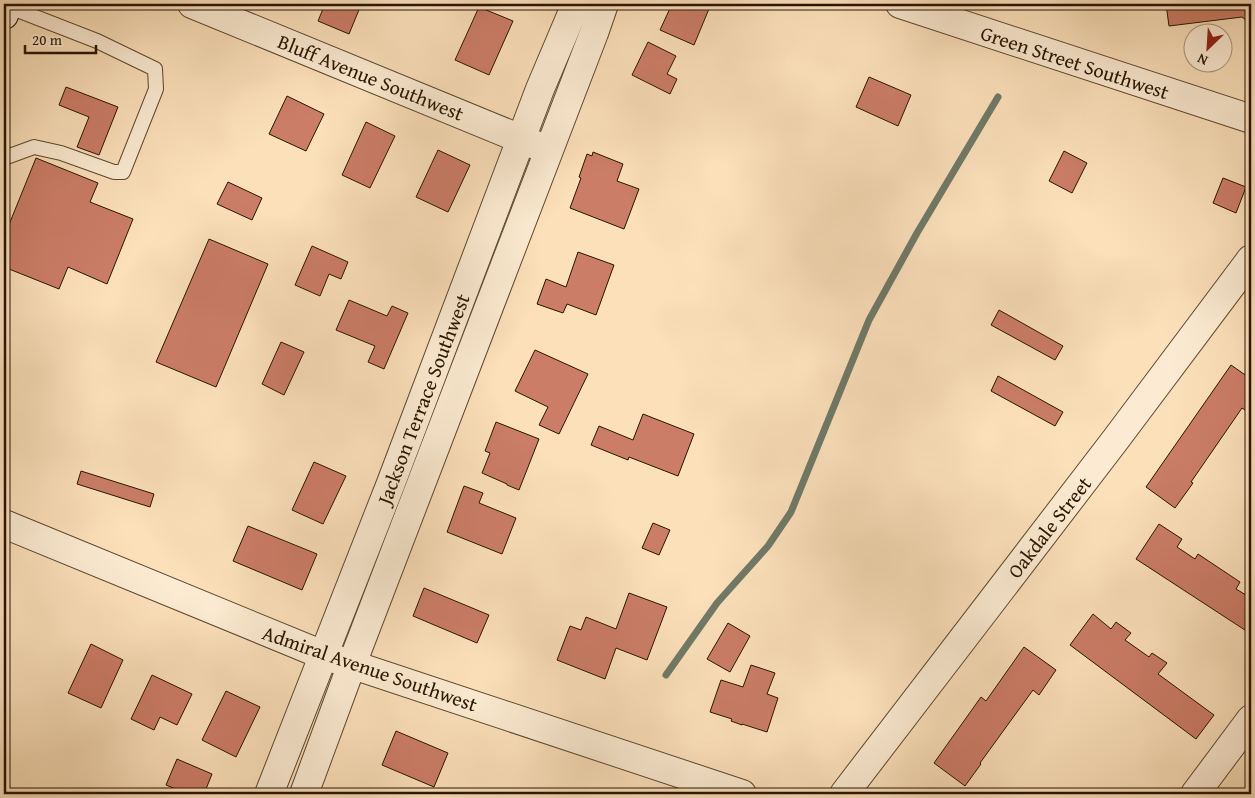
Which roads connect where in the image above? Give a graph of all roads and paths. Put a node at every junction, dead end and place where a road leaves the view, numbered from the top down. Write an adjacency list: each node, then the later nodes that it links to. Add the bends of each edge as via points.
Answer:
1 (192, 4): 7 (street, Bluff Avenue Southwest)
2 (576, 4): 7 (street, Jackson Terrace Southwest)
3 (604, 4): 8 (street, Jackson Terrace Southwest)
4 (900, 4): 6 (street, Green Street Southwest)
5 (6, 8): 9 (lane, via 97,41 155,69 156,90 123,172 34,147)
6 (1251, 119)
7 (521, 139): 8 (street, Bluff Avenue Southwest); 12 (street, Jackson Terrace Southwest, via 392,483)
8 (550, 151): 13 (street, Jackson Terrace Southwest)
9 (4, 158)
10 (1251, 259): 18 (street, Oakdale Street)
11 (4, 524): 12 (street, Admiral Avenue Southwest)
12 (323, 656): 13 (street, Admiral Avenue Southwest); 15 (street, Jackson Terrace Southwest)
13 (352, 664): 16 (street, Jackson Terrace Southwest); 17 (street, Admiral Avenue Southwest)
14 (1251, 719): 19 (street)
15 (269, 794)
16 (304, 794)
17 (742, 794)
18 (844, 794)
19 (1195, 794)

